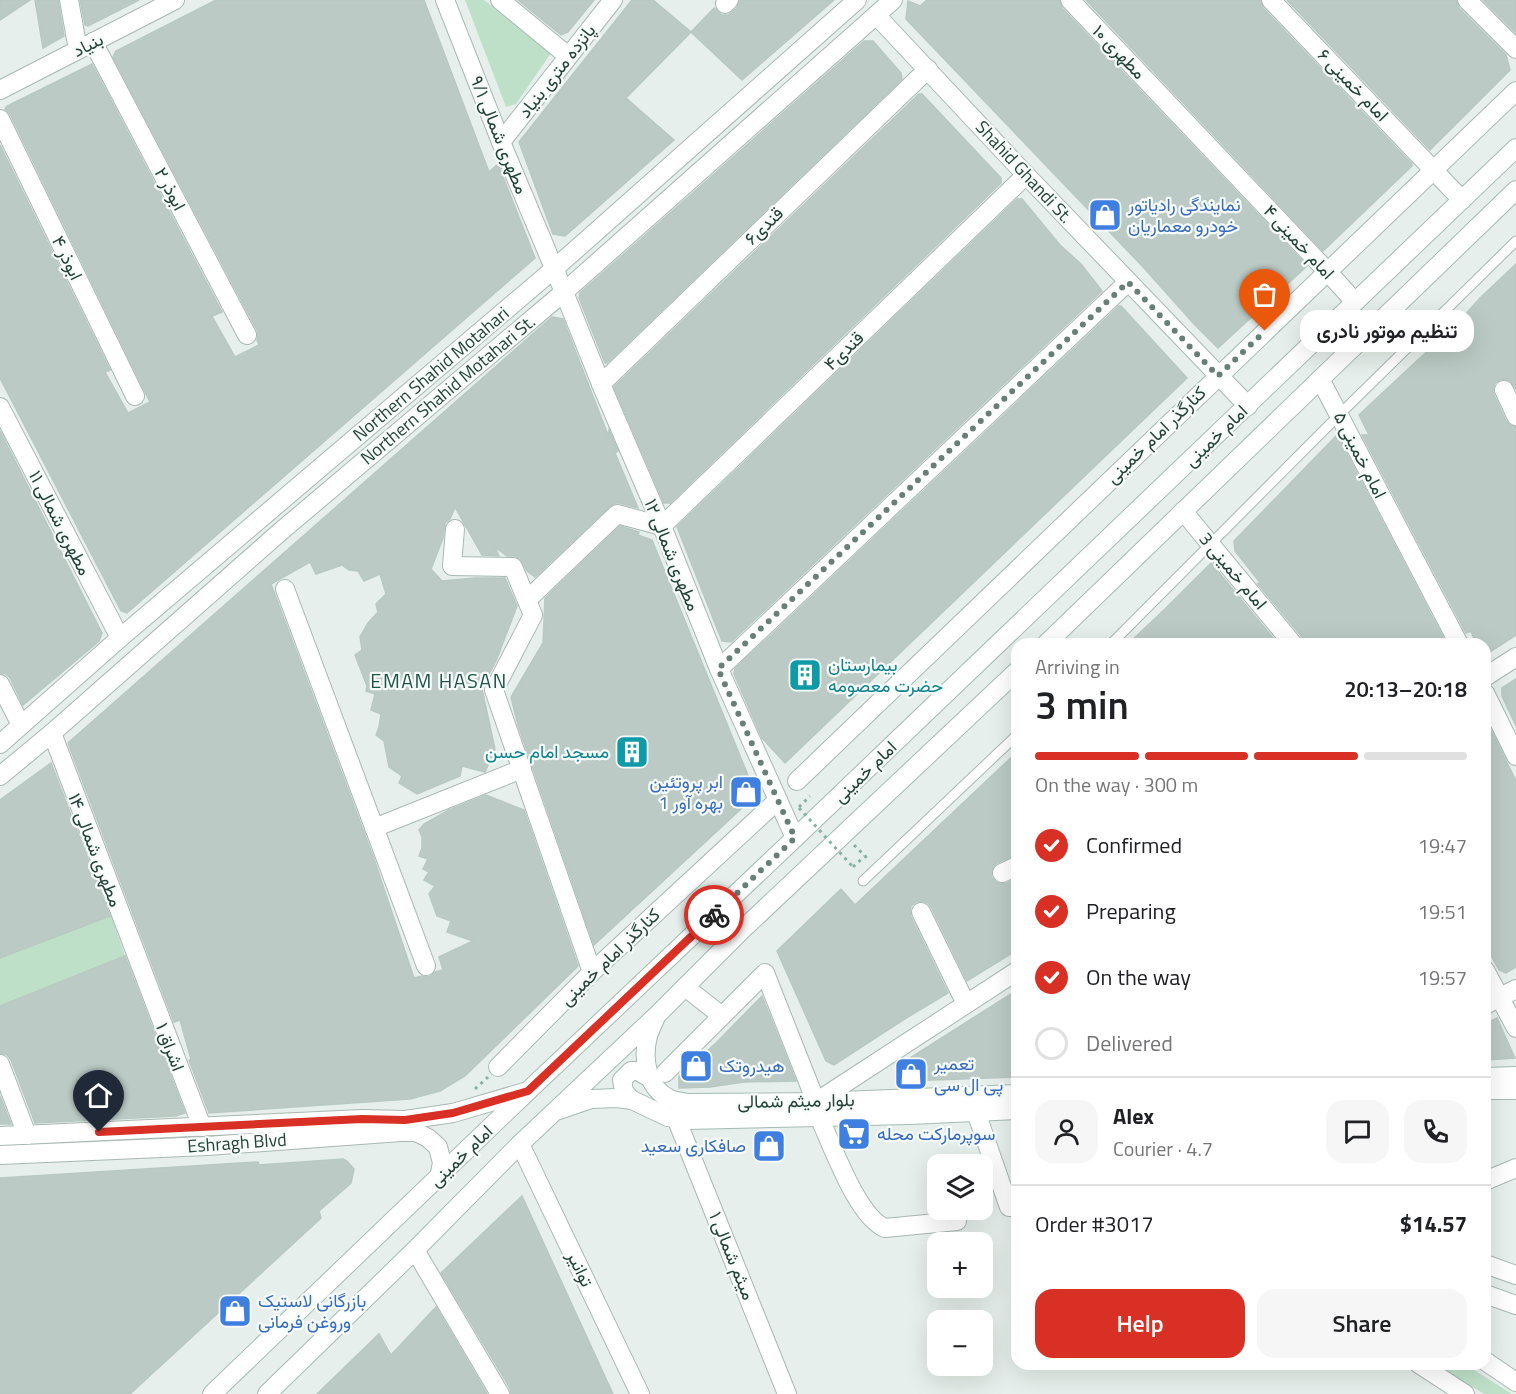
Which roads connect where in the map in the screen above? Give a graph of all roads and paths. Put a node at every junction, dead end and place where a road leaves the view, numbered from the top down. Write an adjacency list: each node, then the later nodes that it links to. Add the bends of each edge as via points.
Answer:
1 (69, 0): 12 (street, ابوذر ۲)
2 (175, 0): 12 (street, بنیاد)
3 (444, 0): 20 (street, مطهری شمالی ۹/۱)
4 (500, 0): 14 (street)
5 (613, 0): 14 (street, پانزده متری بنیاد)
6 (857, 0): 27 (street, Northern Shahid Motahari)
7 (893, 0): 11 (street, Northern Shahid Motahari St.)
8 (1070, 0): 18 (street, مطهری ۱۰)
9 (1271, 0): 22 (street, امام خمینی ۶)
10 (1467, 0): 13 (street)
11 (876, 15): 15 (street, Shahid Ghandi St.); 30 (street, Northern Shahid Motahari St.)
12 (86, 46): 16 (street, بنیاد); 32 (street, ابوذر ۲)
13 (1516, 49)
14 (568, 56): 20 (street, پانزده متری بنیاد)
15 (928, 69): 23 (street, Shahid Ghandi St.); 35 (street, قندی۶)
16 (0, 90)
17 (1516, 91): 22 (street, کنارگذر امام خمینی)
18 (1168, 103): 28 (street, امام خمینی ۴)
19 (0, 119): 37 (street, ابوذر ۴)
20 (501, 142): 27 (street, مطهری شمالی ۹/۱)
21 (1516, 148): 25 (street, امام خمینی)
22 (1434, 170): 25 (street, امام خمینی ۶); 28 (street, کنارگذر امام خمینی)
23 (1026, 175): 29 (street, Shahid Ghandi St.); 43 (street, قندی۴)
24 (1516, 190): 34 (street, امام خمینی)
25 (1462, 200): 31 (street, امام خمینی)
26 (1516, 241): 39 (lane)
27 (554, 269): 30 (street, مطهری شمالی ۱۲); 52 (street, Northern Shahid Motahari)
28 (1327, 271): 31 (street, امام خمینی ۴); 33 (street, کنارگذر امام خمینی)
29 (1128, 282): 33 (street, Shahid Ghandi St.); 54 (street)
30 (564, 292): 35 (street, مطهری شمالی ۱۲); 60 (street, Northern Shahid Motahari St., via 280,532)
31 (1355, 303): 38 (street, امام خمینی)
32 (247, 335)
33 (1218, 376): 38 (street, Shahid Ghandi St.); 66 (street, کنارگذر امام خمینی)
34 (1320, 379): 39 (street, امام خمینی ۵); 42 (street, امام خمینی)
35 (600, 384): 43 (street, مطهری شمالی ۱۲)
36 (1504, 390): 40 (street)
37 (135, 396)
38 (1248, 406): 71 (street, امام خمینی)
39 (1340, 414): 45 (lane); 51 (street, امام خمینی ۵)
40 (1516, 416)
41 (2, 418): 52 (street, مطهری شمالی ۱۱)
42 (1183, 511): 45 (street, امام خمینی 3); 49 (street, امام خمینی)
43 (662, 526): 47 (street, via 617,514); 54 (street, مطهری شمالی ۱۲)
44 (455, 529): 47 (street, via 452,566 513,567)
45 (1211, 543): 48 (street, امام خمینی 3); 50 (lane)
46 (285, 589): 69 (street)
47 (527, 600): 64 (street, via 533,615 494,690)
48 (1288, 637)
49 (1052, 638)
50 (1117, 638)
51 (1456, 638)
52 (120, 639): 59 (street, Northern Shahid Motahari)
53 (1516, 657): 55 (street)
54 (718, 669): 68 (street, مطهری شمالی ۱۲)
55 (1491, 673)
56 (1011, 677): 70 (street, امام خمینی)
57 (0, 684): 59 (street)
58 (1491, 705): 63 (street)
59 (21, 725): 62 (street, Northern Shahid Motahari)
60 (52, 733): 65 (street, Northern Shahid Motahari St.); 76 (street, مطهری شمالی ۱۴)
61 (1011, 741): 73 (lane)
62 (0, 744)
63 (1516, 756)
64 (522, 769): 69 (street); 78 (street)
65 (0, 776)
66 (797, 781)
67 (810, 796): 72 (path, bridge, via 799,808 853,867)
68 (778, 800): 71 (street, مطهری شمالی ۱۲); 78 (street, کنارگذر امام خمینی)
69 (374, 828): 77 (street)
70 (844, 835): 72 (path); 80 (street, امام خمینی)
71 (795, 838): 94 (street, امام خمینی)
72 (866, 856): 73 (path)
73 (877, 868): 74 (lane)
74 (863, 881)
75 (921, 912): 83 (street)
76 (139, 966): 102 (street, اشراق ۱)
77 (426, 966)
78 (592, 972): 88 (street, کنارگذر امام خمینی)
79 (1011, 975): 83 (street)
80 (685, 987): 84 (street, امام خمینی); 85 (street)
81 (1516, 989): 82 (street)
82 (1492, 1002): 86 (street)
83 (966, 1004): 97 (street)
84 (656, 1016): 89 (street, via 645,1052 648,1073); 99 (street, امام خمینی)
85 (722, 1016): 89 (street); 97 (street, via 765,973)
86 (1516, 1028)
87 (0, 1064): 103 (street)
88 (498, 1067)
89 (657, 1076): 96 (street, via 631,1071 622,1080); 97 (street, بلوار میثم شمالی, via 659,1092 671,1100)
90 (1516, 1076): 91 (street)
91 (1491, 1077)
92 (1491, 1090): 93 (street)
93 (1516, 1090)
94 (528, 1091): 102 (street, Eshragh Blvd, via 453,1113 405,1120); 110 (street, امام خمینی)
95 (1011, 1094): 97 (street, بلوار میثم شمالی)
96 (631, 1100): 99 (street, بلوار میثم شمالی, via 602,1098); 101 (street, بلوار میثم شمالی)
97 (818, 1109): 100 (street, بلوار میثم شمالی); 101 (street, بلوار میثم شمالی); 113 (street, via 855,1195 880,1226)
98 (1011, 1110): 100 (street, بلوار میثم شمالی)
99 (555, 1112): 105 (street, امام خمینی)
100 (976, 1112): 112 (street)
101 (676, 1118): 126 (street, میثم شمالی ۱)
102 (202, 1127): 103 (street, Eshragh Blvd); 106 (street, اشراق ۱)
103 (27, 1135): 104 (street, Eshragh Blvd); 107 (street)
104 (0, 1136)
105 (520, 1144): 114 (street, امام خمینی); 125 (street, توانیر)
106 (207, 1146): 107 (street, Eshragh Blvd); 110 (street, Eshragh Blvd, via 416,1132 438,1147 442,1163)
107 (31, 1153): 108 (street, Eshragh Blvd)
108 (0, 1155)
109 (1516, 1168): 111 (street)
110 (439, 1178): 122 (street, امام خمینی)
111 (1491, 1178)
112 (1011, 1201)
113 (957, 1221)
114 (415, 1250): 123 (street, امام خمینی); 124 (street)
115 (1491, 1266): 116 (street)
116 (1516, 1275)
117 (1491, 1296): 118 (street)
118 (1516, 1305)
119 (1491, 1366): 121 (street)
120 (1428, 1370): 127 (street)
121 (1516, 1382)
122 (212, 1394)
123 (267, 1394)
124 (500, 1394)
125 (640, 1394)
126 (787, 1394)
127 (1465, 1394)

